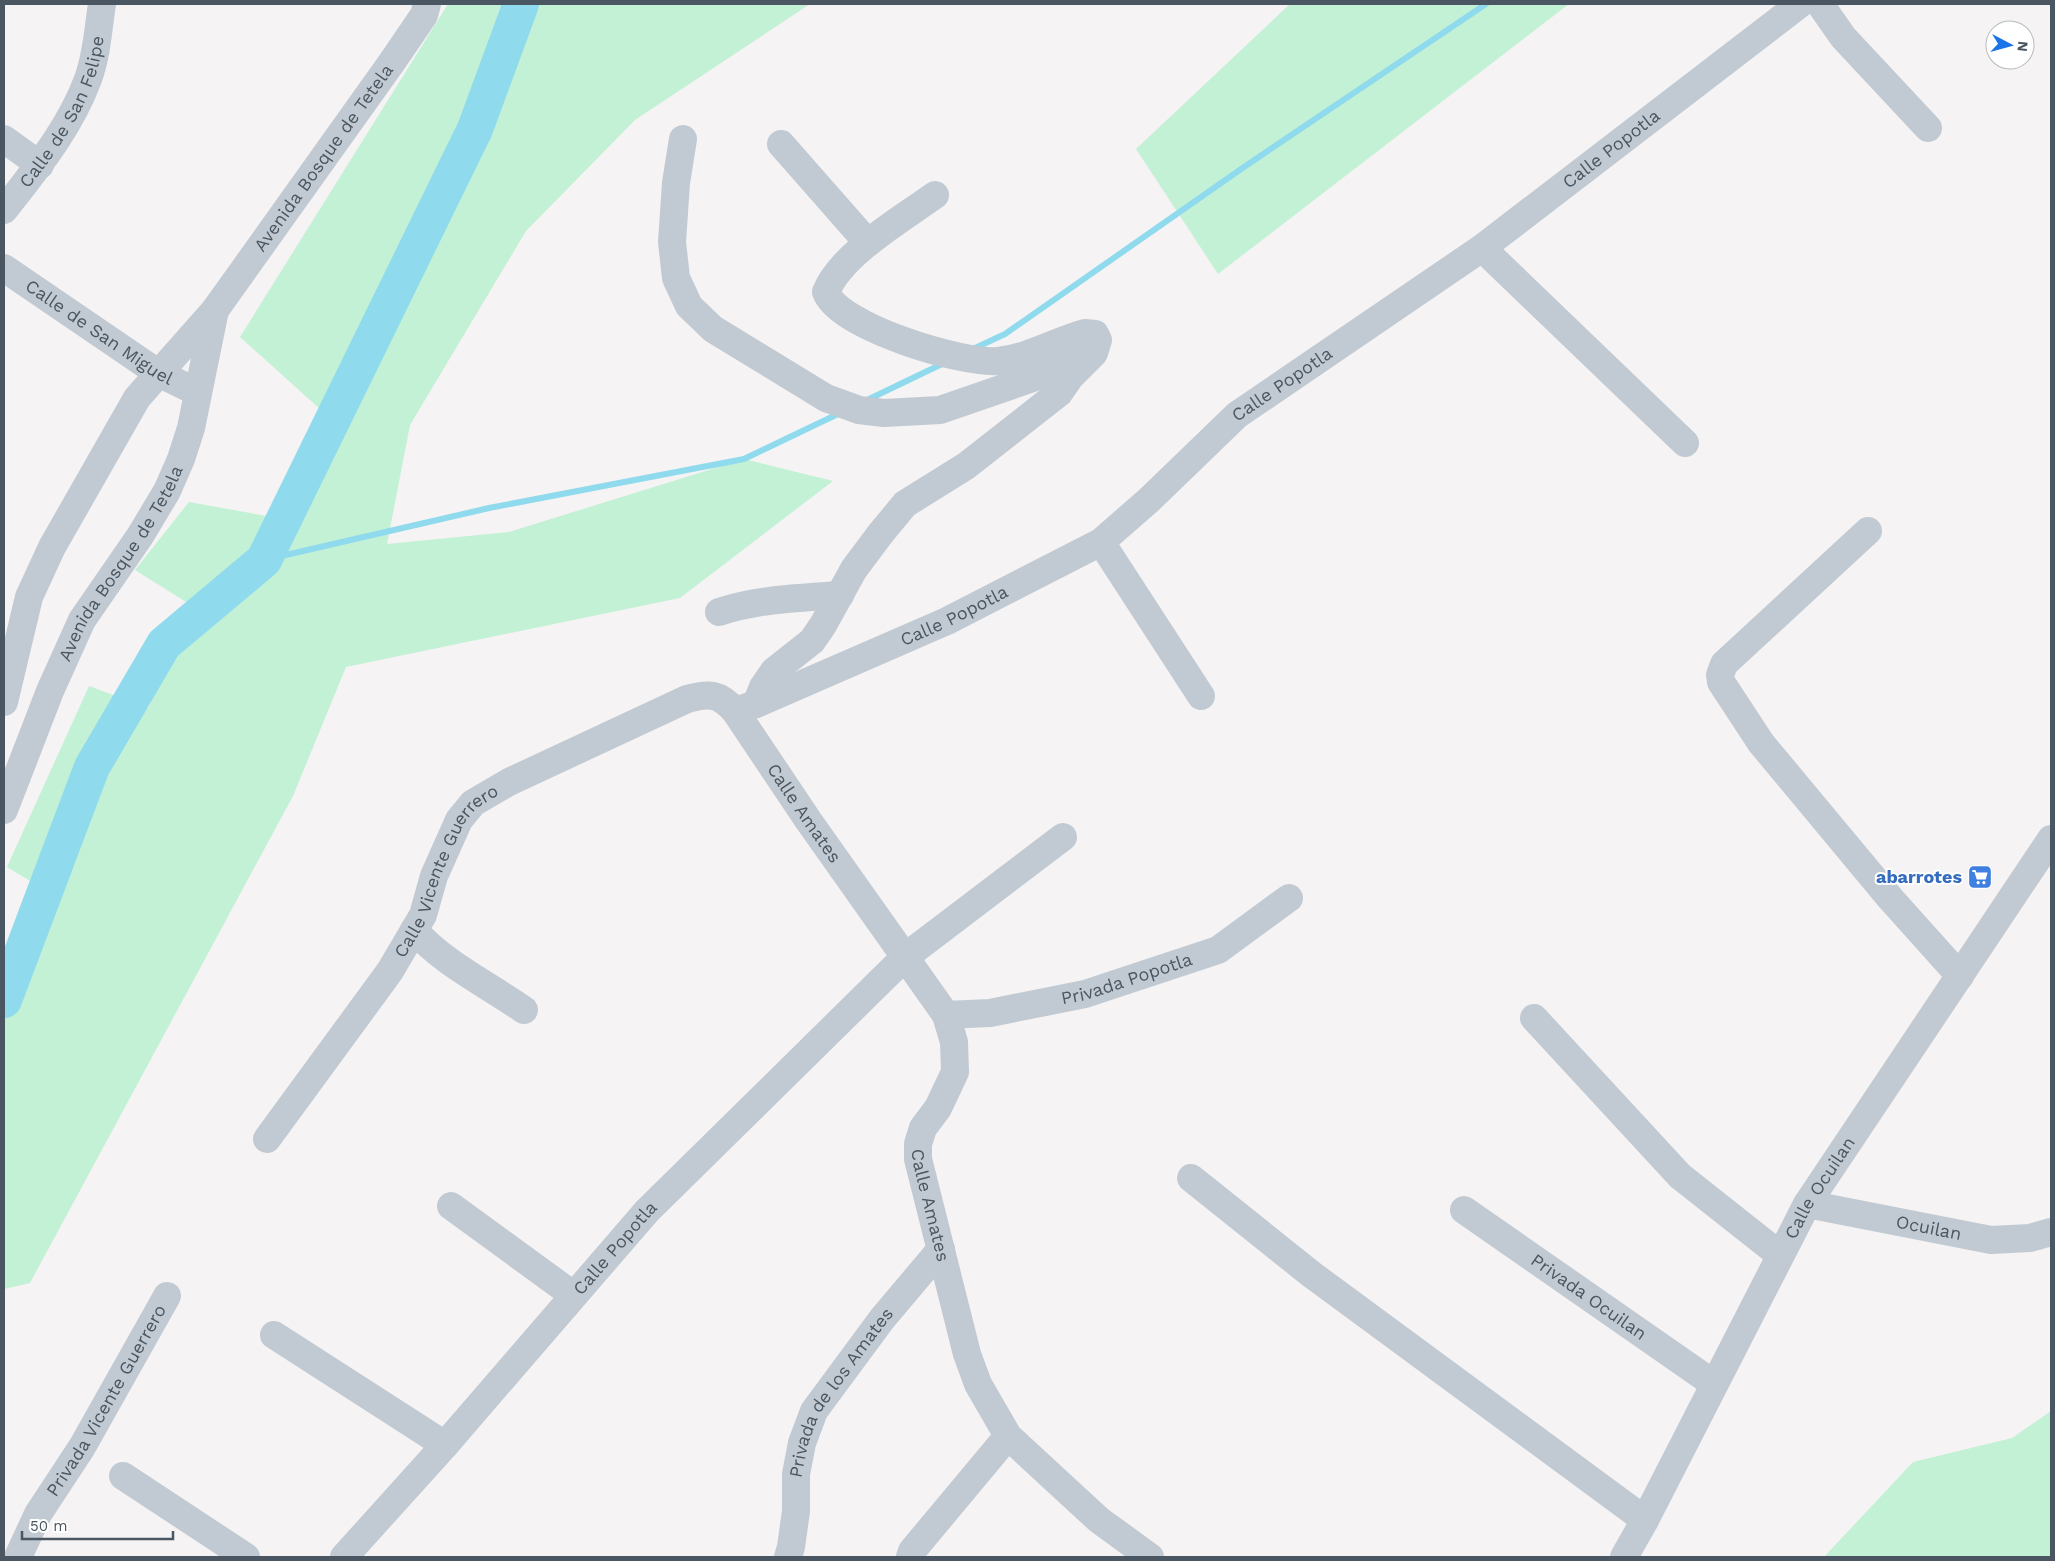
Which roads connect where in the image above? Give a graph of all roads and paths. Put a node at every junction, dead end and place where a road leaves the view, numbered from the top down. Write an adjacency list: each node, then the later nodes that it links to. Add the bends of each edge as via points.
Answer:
1 (102, 4): 9 (street, Calle de San Felipe, via 88,78 69,119)
2 (427, 4): 15 (street, Avenida Bosque de Tetela, via 424,15 392,62)
3 (1800, 4): 13 (street, Calle Popotla)
4 (1820, 4): 5 (street, via 1843,37)
5 (1928, 128)
6 (4, 139): 9 (street)
7 (682, 139): 16 (street, via 672,242 676,278 689,306 713,330 826,398 859,410 884,413 940,410 1053,371)
8 (781, 144): 12 (street)
9 (40, 165): 11 (street, Calle de San Felipe)
10 (935, 195): 12 (street)
11 (4, 210)
12 (868, 243): 16 (street, via 836,274 826,292 844,314 916,346 968,359 996,361 1015,358 1071,337 1095,334 1097,346)
13 (1482, 248): 19 (street); 21 (street, Calle Popotla, via 1237,414)
14 (4, 268): 17 (street, Calle de San Miguel)
15 (215, 310): 17 (street, Avenida Bosque de Tetela); 18 (street, Avenida Bosque de Tetela)
16 (1083, 364): 22 (street, via 1059,393 966,466 905,504 854,568)
17 (158, 373): 18 (street, Calle de San Miguel); 26 (street, Avenida Bosque de Tetela, via 137,398 52,546 30,597)
18 (197, 392): 28 (street, Avenida Bosque de Tetela, via 191,428 167,491 82,620 50,691)
19 (1685, 443)
20 (1868, 530): 34 (street, via 1724,664 1721,682 1761,743 1890,898)
21 (1101, 542): 25 (street); 27 (street, Calle Popotla, via 947,621)
22 (840, 595): 23 (street, via 791,598); 27 (street, via 812,641 774,671)
23 (719, 612)
24 (702, 695): 27 (street, Calle Amates); 32 (street, Calle Vicente Guerrero, via 687,699 510,782 472,803 459,820 434,876 423,915)
25 (1201, 696)
26 (4, 702)
27 (746, 707): 33 (street, Calle Amates, via 808,820)
28 (4, 810)
29 (1063, 837): 33 (street, Calle Popotla)
30 (2051, 839): 34 (street, Calle Ocuilan)
31 (1289, 898): 36 (street, Privada Popotla, via 1218,950 1085,994 990,1013)
32 (414, 930): 35 (street, via 443,957); 38 (street, Calle Vicente Guerrero, via 390,971)
33 (905, 958): 36 (street, Calle Amates); 46 (street, Calle Popotla, via 647,1211)
34 (1960, 976): 40 (street, Calle Ocuilan)
35 (524, 1010)
36 (946, 1014): 44 (street, Calle Amates, via 954,1042 955,1072 938,1108 923,1128 918,1144 918,1159)
37 (1534, 1018): 45 (street, via 1680,1176)
38 (267, 1139)
39 (1191, 1178): 53 (street, via 1312,1274)
40 (1807, 1204): 43 (street, Ocuilan, via 1991,1240); 45 (street, Calle Ocuilan)
41 (451, 1206): 46 (street)
42 (1464, 1210): 49 (street, Privada Ocuilan)
43 (2050, 1234)
44 (941, 1248): 50 (street, Calle Amates, via 967,1354 978,1384); 57 (street, Privada de los Amates, via 882,1319 814,1412 802,1442 796,1474 796,1511)
45 (1780, 1255): 49 (street, Calle Ocuilan)
46 (574, 1295): 51 (street, Calle Popotla)
47 (166, 1296): 54 (street, Privada Vicente Guerrero, via 82,1447 38,1514)
48 (274, 1335): 51 (street)
49 (1714, 1384): 53 (street, Calle Ocuilan)
50 (1008, 1436): 58 (street); 59 (street, Calle Amates, via 1099,1520)
51 (445, 1445): 56 (street, Calle Popotla)
52 (123, 1476): 55 (street)
53 (1645, 1520): 60 (street, Calle Ocuilan)
54 (18, 1557)
55 (246, 1557)
56 (344, 1557)
57 (788, 1557)
58 (910, 1557)
59 (1150, 1557)
60 (1624, 1557)

